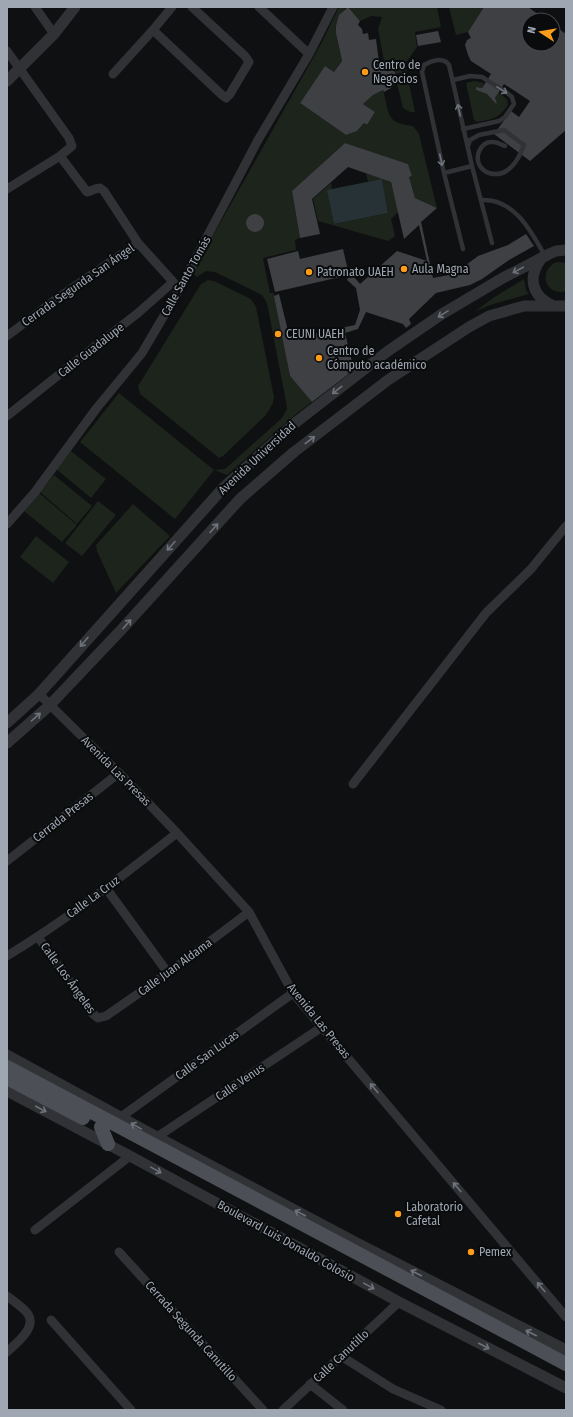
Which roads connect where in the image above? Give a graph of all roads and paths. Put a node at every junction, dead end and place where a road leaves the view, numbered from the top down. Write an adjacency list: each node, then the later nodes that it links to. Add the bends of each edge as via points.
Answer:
1 (35, 7): 8 (street)
2 (74, 7): 8 (street)
3 (172, 7): 7 (street)
4 (192, 7): 7 (street, via 249,62 226,98)
5 (259, 7): 10 (street)
6 (333, 7): 10 (street, Calle Santo Tomás)
7 (153, 30): 12 (street)
8 (54, 34): 11 (street)
9 (7, 51): 11 (street)
10 (309, 54): 29 (street, Calle Santo Tomás, via 258,140)
11 (20, 69): 14 (street); 18 (street, via 72,146)
12 (113, 74)
13 (452, 80): 15 (lane, one-way to 13); 15 (lane, one-way to 15, via 474,76 482,78 506,92 512,97 514,104 499,122); 20 (lane, one-way to 20, via 446,61 440,60 423,66 422,72)
14 (7, 81)
15 (463, 129): 17 (lane)
16 (505, 146): 17 (lane, via 487,143 478,152 477,161 480,168 493,174 505,172 513,165 524,145 504,130 478,134 470,140)
17 (467, 147): 19 (lane)
18 (60, 156): 21 (street); 23 (street, via 87,192 95,188 104,191)
19 (472, 166): 20 (lane); 22 (lane)
20 (444, 172): 25 (lane)
21 (7, 189)
22 (481, 200): 24 (lane); 27 (lane, via 495,201 514,212 526,223)
23 (138, 243): 28 (street, Cerrada Segunda San Ángel); 31 (street, Cerrada Segunda San Ángel)
24 (492, 243)
25 (464, 249)
26 (563, 249): 27 (street, Avenida Universidad)
27 (543, 257): 30 (street, via 535,267 532,278 534,287 547,303); 35 (street, Avenida Universidad, one-way to 35, via 475,290 388,351 295,423 224,487)
28 (173, 282): 29 (street, Cerrada Segunda San Ángel); 32 (street, Calle Guadalupe, via 138,313)
29 (179, 290): 33 (street, Calle Santo Tomás, via 142,353 96,409 36,492)
30 (561, 306): 36 (street, Avenida Universidad, one-way to 30, via 240,499 294,452 388,380 489,316 524,306)
31 (7, 336)
32 (7, 416)
33 (7, 524)
34 (566, 526): 40 (street, via 531,569 486,613)
35 (38, 694): 36 (street, Avenida Las Presas); 37 (street, Avenida Universidad)
36 (49, 706): 38 (street, Avenida Universidad, one-way to 36); 39 (street, Avenida Las Presas)
37 (7, 723)
38 (7, 743)
39 (119, 773): 41 (street, Avenida Las Presas); 42 (street, Cerrada Presas)
40 (353, 784)
41 (177, 833): 43 (street, Calle La Cruz); 44 (street, Avenida Las Presas)
42 (7, 861)
43 (106, 888): 45 (street, Calle La Cruz); 47 (street)
44 (249, 912): 47 (street, Calle Juan Aldama); 48 (street, Avenida Las Presas)
45 (38, 937): 46 (street, Calle La Cruz); 49 (street, Calle Los Ángeles)
46 (7, 956)
47 (168, 974): 49 (street, Calle Juan Aldama, via 106,1016)
48 (294, 993): 50 (street, Avenida Las Presas); 56 (street, Calle San Lucas)
49 (98, 1018)
50 (322, 1027): 58 (street, Calle Venus); 65 (street, Avenida Las Presas, one-way to 50)
51 (7, 1054): 56 (street)
52 (7, 1067): 55 (main road)
53 (7, 1078): 55 (main road)
54 (7, 1091): 59 (street, Boulevard Luis Donaldo Colosio, one-way to 59)
55 (67, 1104): 57 (main road)
56 (121, 1117): 57 (main road); 58 (street, one-way to 56)
57 (103, 1124): 59 (main road); 70 (main road); 71 (main road)
58 (157, 1137): 67 (street, one-way to 58)
59 (108, 1144): 60 (street, Boulevard Luis Donaldo Colosio)
60 (130, 1156): 61 (street); 64 (street, Boulevard Luis Donaldo Colosio, one-way to 64)
61 (35, 1230)
62 (119, 1252): 75 (street, Cerrada Segunda Canutillo)
63 (7, 1296): 68 (street, via 28,1314 31,1321 29,1329)
64 (399, 1302): 69 (street, Calle Canutillo); 73 (street, Boulevard Luis Donaldo Colosio, one-way to 73)
65 (566, 1316)
66 (51, 1320): 74 (street)
67 (566, 1350)
68 (7, 1352)
69 (341, 1356): 72 (street, Calle Canutillo); 78 (street, via 393,1389)
70 (566, 1364)
71 (566, 1373)
72 (310, 1384): 76 (street, Calle Canutillo); 77 (street)
73 (566, 1388)
74 (131, 1410)
75 (263, 1410)
76 (283, 1410)
77 (343, 1410)
78 (441, 1410)

